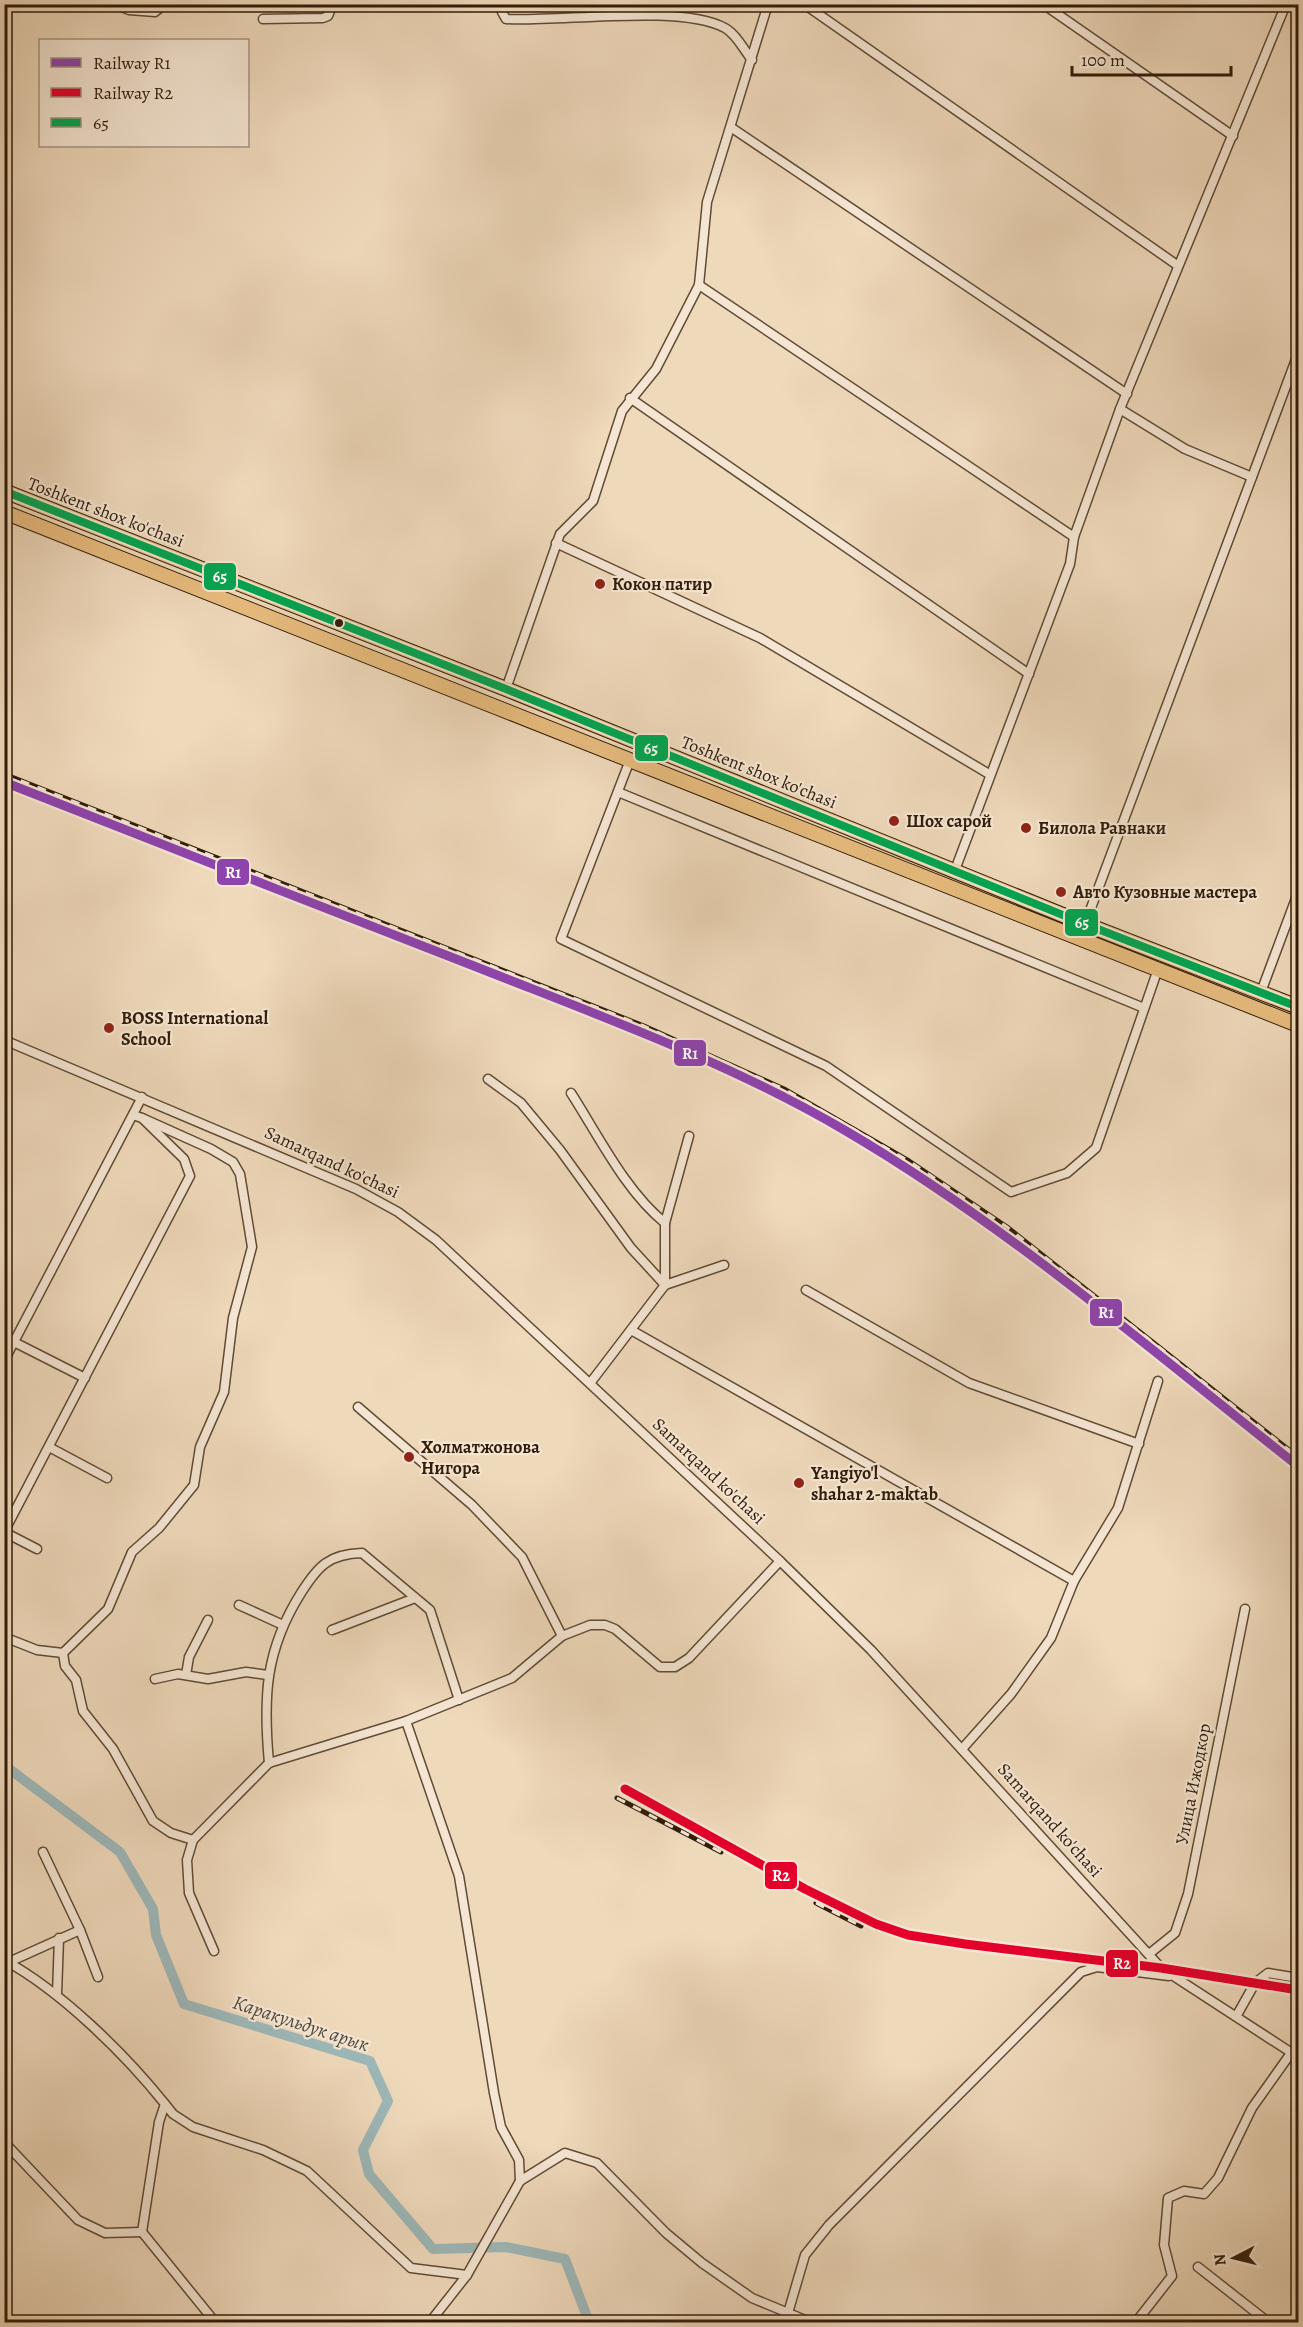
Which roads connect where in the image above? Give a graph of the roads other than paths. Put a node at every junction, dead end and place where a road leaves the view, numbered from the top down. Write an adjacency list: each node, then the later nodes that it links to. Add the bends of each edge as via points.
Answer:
1 (114, 4): 2 (street, via 129,10 155,12)
2 (165, 4)
3 (333, 4): 10 (street, via 323,18)
4 (504, 4): 11 (street, via 502,12 507,20 681,18 704,22 725,28)
5 (768, 4): 11 (street)
6 (804, 4): 14 (street)
7 (1043, 4): 13 (street)
8 (1288, 4): 9 (street); 13 (street)
9 (1299, 10)
10 (263, 19)
11 (752, 60): 12 (street)
12 (732, 128): 15 (street, via 707,202); 17 (street)
13 (1233, 136): 14 (street)
14 (1177, 265): 17 (street)
15 (699, 285): 18 (street, via 656,369); 23 (street)
16 (1299, 354): 20 (street)
17 (1127, 394): 19 (street)
18 (630, 398): 24 (street, via 622,411 593,501 563,529); 25 (street)
19 (1120, 409): 20 (street, via 1185,449); 23 (street)
20 (1252, 477): 34 (street)
21 (4, 491): 26 (main road, Toshkent shox ko'chasi)
22 (4, 512): 27 (main road, Toshkent shox ko'chasi)
23 (1074, 537): 25 (street, via 1070,564)
24 (556, 543): 26 (street); 28 (street, via 760,638)
25 (1029, 674): 28 (street)
26 (506, 689): 30 (main road, Toshkent shox ko'chasi)
27 (630, 760): 29 (street); 33 (main road, Toshkent shox ko'chasi)
28 (989, 774): 30 (street)
29 (618, 792): 38 (street); 38 (street, via 561,939 826,1066 1011,1192 1067,1173 1096,1148)
30 (955, 870): 32 (main road, Toshkent shox ko'chasi)
31 (1299, 892): 36 (street)
32 (1009, 893): 33 (main road); 34 (main road, Toshkent shox ko'chasi)
33 (1004, 908): 35 (main road, Toshkent shox ko'chasi)
34 (1085, 924): 36 (main road, Toshkent shox ko'chasi)
35 (1158, 969): 38 (street); 39 (main road, Toshkent shox ko'chasi)
36 (1261, 992): 37 (main road, Toshkent shox ko'chasi)
37 (1299, 1007)
38 (1144, 1008)
39 (1299, 1024)
40 (4, 1040): 43 (street, Samarqand ko'chasi)
41 (488, 1079): 48 (street, via 521,1103 631,1248)
42 (571, 1093): 46 (street, via 650,1212)
43 (142, 1097): 44 (street); 55 (street, Samarqand ko'chasi, via 274,1152 399,1212 436,1240)
44 (138, 1117): 51 (street); 53 (street, via 184,1159 190,1176); 72 (street, via 232,1162 240,1174 252,1247 233,1318 224,1392 200,1447 194,1485 159,1528 132,1552 108,1609)
45 (689, 1136): 46 (street)
46 (665, 1223): 48 (street)
47 (724, 1265): 48 (street)
48 (665, 1285): 50 (street)
49 (806, 1290): 57 (street, via 969,1383)
50 (631, 1330): 55 (street); 63 (street)
51 (14, 1342): 52 (street); 53 (street)
52 (4, 1361)
53 (85, 1378): 58 (street)
54 (1158, 1381): 57 (street)
55 (591, 1382): 62 (street, Samarqand ko'chasi)
56 (358, 1407): 70 (street, via 472,1505 522,1557)
57 (1139, 1444): 63 (street, via 1118,1508)
58 (49, 1447): 59 (street); 60 (street)
59 (106, 1478)
60 (5, 1530): 61 (street)
61 (37, 1548)
62 (780, 1561): 70 (street, via 689,1658 675,1667 654,1664 620,1632 606,1625 590,1625); 78 (street, Samarqand ko'chasi, via 871,1650)
63 (1074, 1581): 78 (street, via 1051,1638 1011,1694)
64 (415, 1598): 68 (street, via 362,1552 341,1554 316,1570); 69 (street); 76 (street, via 430,1610)
65 (240, 1605): 68 (street)
66 (1245, 1609): 85 (street, Улица Ижодкор, via 1188,1894 1175,1933)
67 (208, 1620): 73 (street, via 189,1657)
68 (283, 1625): 74 (street)
69 (332, 1630)
70 (562, 1636): 76 (street, via 512,1678)
71 (4, 1637): 72 (street, via 37,1650)
72 (63, 1653): 80 (street, via 65,1666 76,1680 83,1711 112,1749 153,1821 171,1833)
73 (186, 1675): 74 (street, via 208,1679 246,1672); 75 (street)
74 (268, 1675): 79 (street)
75 (155, 1679)
76 (459, 1700): 77 (street)
77 (406, 1721): 79 (street); 95 (street, via 459,1876 494,2093 501,2127 519,2160)
78 (962, 1749): 85 (street, Samarqand ko'chasi)
79 (269, 1762): 80 (street)
80 (193, 1840): 84 (street, via 187,1860 189,1893)
81 (43, 1852): 82 (street)
82 (80, 1929): 83 (street); 87 (street)
83 (59, 1938): 86 (street); 90 (street)
84 (214, 1951)
85 (1149, 1954): 88 (street, Samarqand ko'chasi, via 1161,1968)
86 (7, 1961): 90 (street)
87 (98, 1977)
88 (1177, 1977): 91 (street, Samarqand ko'chasi); 99 (street, via 1097,1967 1081,1972 829,2225 805,2256)
89 (1299, 1978): 91 (street, via 1268,1973 1255,1983)
90 (57, 1994): 93 (street, via 145,2078)
91 (1238, 2015): 92 (street, Samarqand ko'chasi)
92 (1295, 2055): 103 (street, via 1252,2108 1218,2178 1204,2194 1184,2191 1168,2198 1164,2245 1172,2276)
93 (165, 2104): 96 (street); 98 (street, via 193,2127 263,2150 307,2170 411,2268)
94 (4, 2142): 96 (street, via 78,2220 105,2234)
95 (520, 2181): 98 (street); 99 (street, via 565,2153 597,2163 666,2233 702,2263 753,2298)
96 (142, 2232): 100 (street)
97 (1198, 2267): 104 (street)
98 (467, 2275): 101 (street)
99 (788, 2313): 102 (street)
100 (215, 2322)
101 (430, 2322)
102 (810, 2322)
103 (1136, 2322)
104 (1268, 2322)

